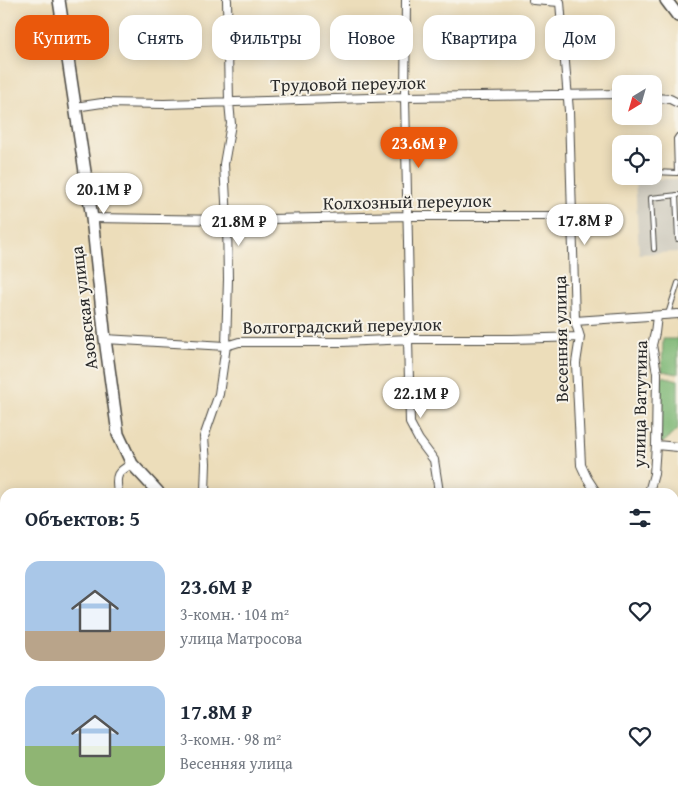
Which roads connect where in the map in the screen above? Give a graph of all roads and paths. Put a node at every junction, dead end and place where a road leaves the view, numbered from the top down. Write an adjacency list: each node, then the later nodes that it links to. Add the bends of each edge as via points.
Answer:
1 (59, 0): 15 (street, Азовская улица)
2 (227, 0): 13 (street)
3 (406, 0): 11 (street)
4 (533, 0): 10 (street, Весенняя улица, via 560,2)
5 (666, 0): 8 (street)
6 (672, 0): 7 (street)
7 (678, 8)
8 (678, 16)
9 (612, 94): 10 (street, Трудовой переулок)
10 (568, 95): 11 (street, Трудовой переулок); 20 (street, Весенняя улица)
11 (405, 97): 13 (street, Трудовой переулок); 19 (street)
12 (662, 99): 14 (street)
13 (228, 102): 15 (street, Трудовой переулок, via 102,103); 22 (street, via 231,124 224,164)
14 (678, 103)
15 (75, 107): 21 (street, Азовская улица)
16 (678, 136): 17 (lane, via 677,173)
17 (662, 172)
18 (677, 195): 23 (lane); 24 (lane, via 651,198)
19 (409, 216): 20 (street, Колхозный переулок); 22 (street, Колхозный переулок); 32 (street)
20 (573, 216): 29 (street, Весенняя улица)
21 (92, 218): 22 (street, Колхозный переулок); 31 (street, Азовская улица)
22 (228, 220): 33 (street)
23 (678, 238)
24 (654, 249)
25 (678, 283): 26 (lane)
26 (668, 314): 27 (street); 28 (street)
27 (678, 314)
28 (658, 316): 29 (street); 34 (street, улица Ватутина, via 652,345 657,373)
29 (575, 321): 30 (street, Весенняя улица)
30 (580, 337): 32 (street, Волгоградский переулок); 41 (street, Весенняя улица, via 576,363 581,466)
31 (105, 339): 33 (street, Волгоградский переулок); 36 (street, Азовская улица, via 118,434)
32 (409, 339): 33 (street, Волгоградский переулок, via 239,342); 40 (street, via 410,423 434,460)
33 (226, 346): 39 (street, via 219,394 204,437)
34 (656, 445): 35 (street); 42 (street, улица Ватутина)
35 (678, 447)
36 (132, 464): 37 (street, via 120,470); 38 (street, Азовская улица)
37 (117, 488)
38 (154, 488)
39 (205, 488)
40 (438, 488)
41 (593, 488)
42 (650, 488)

